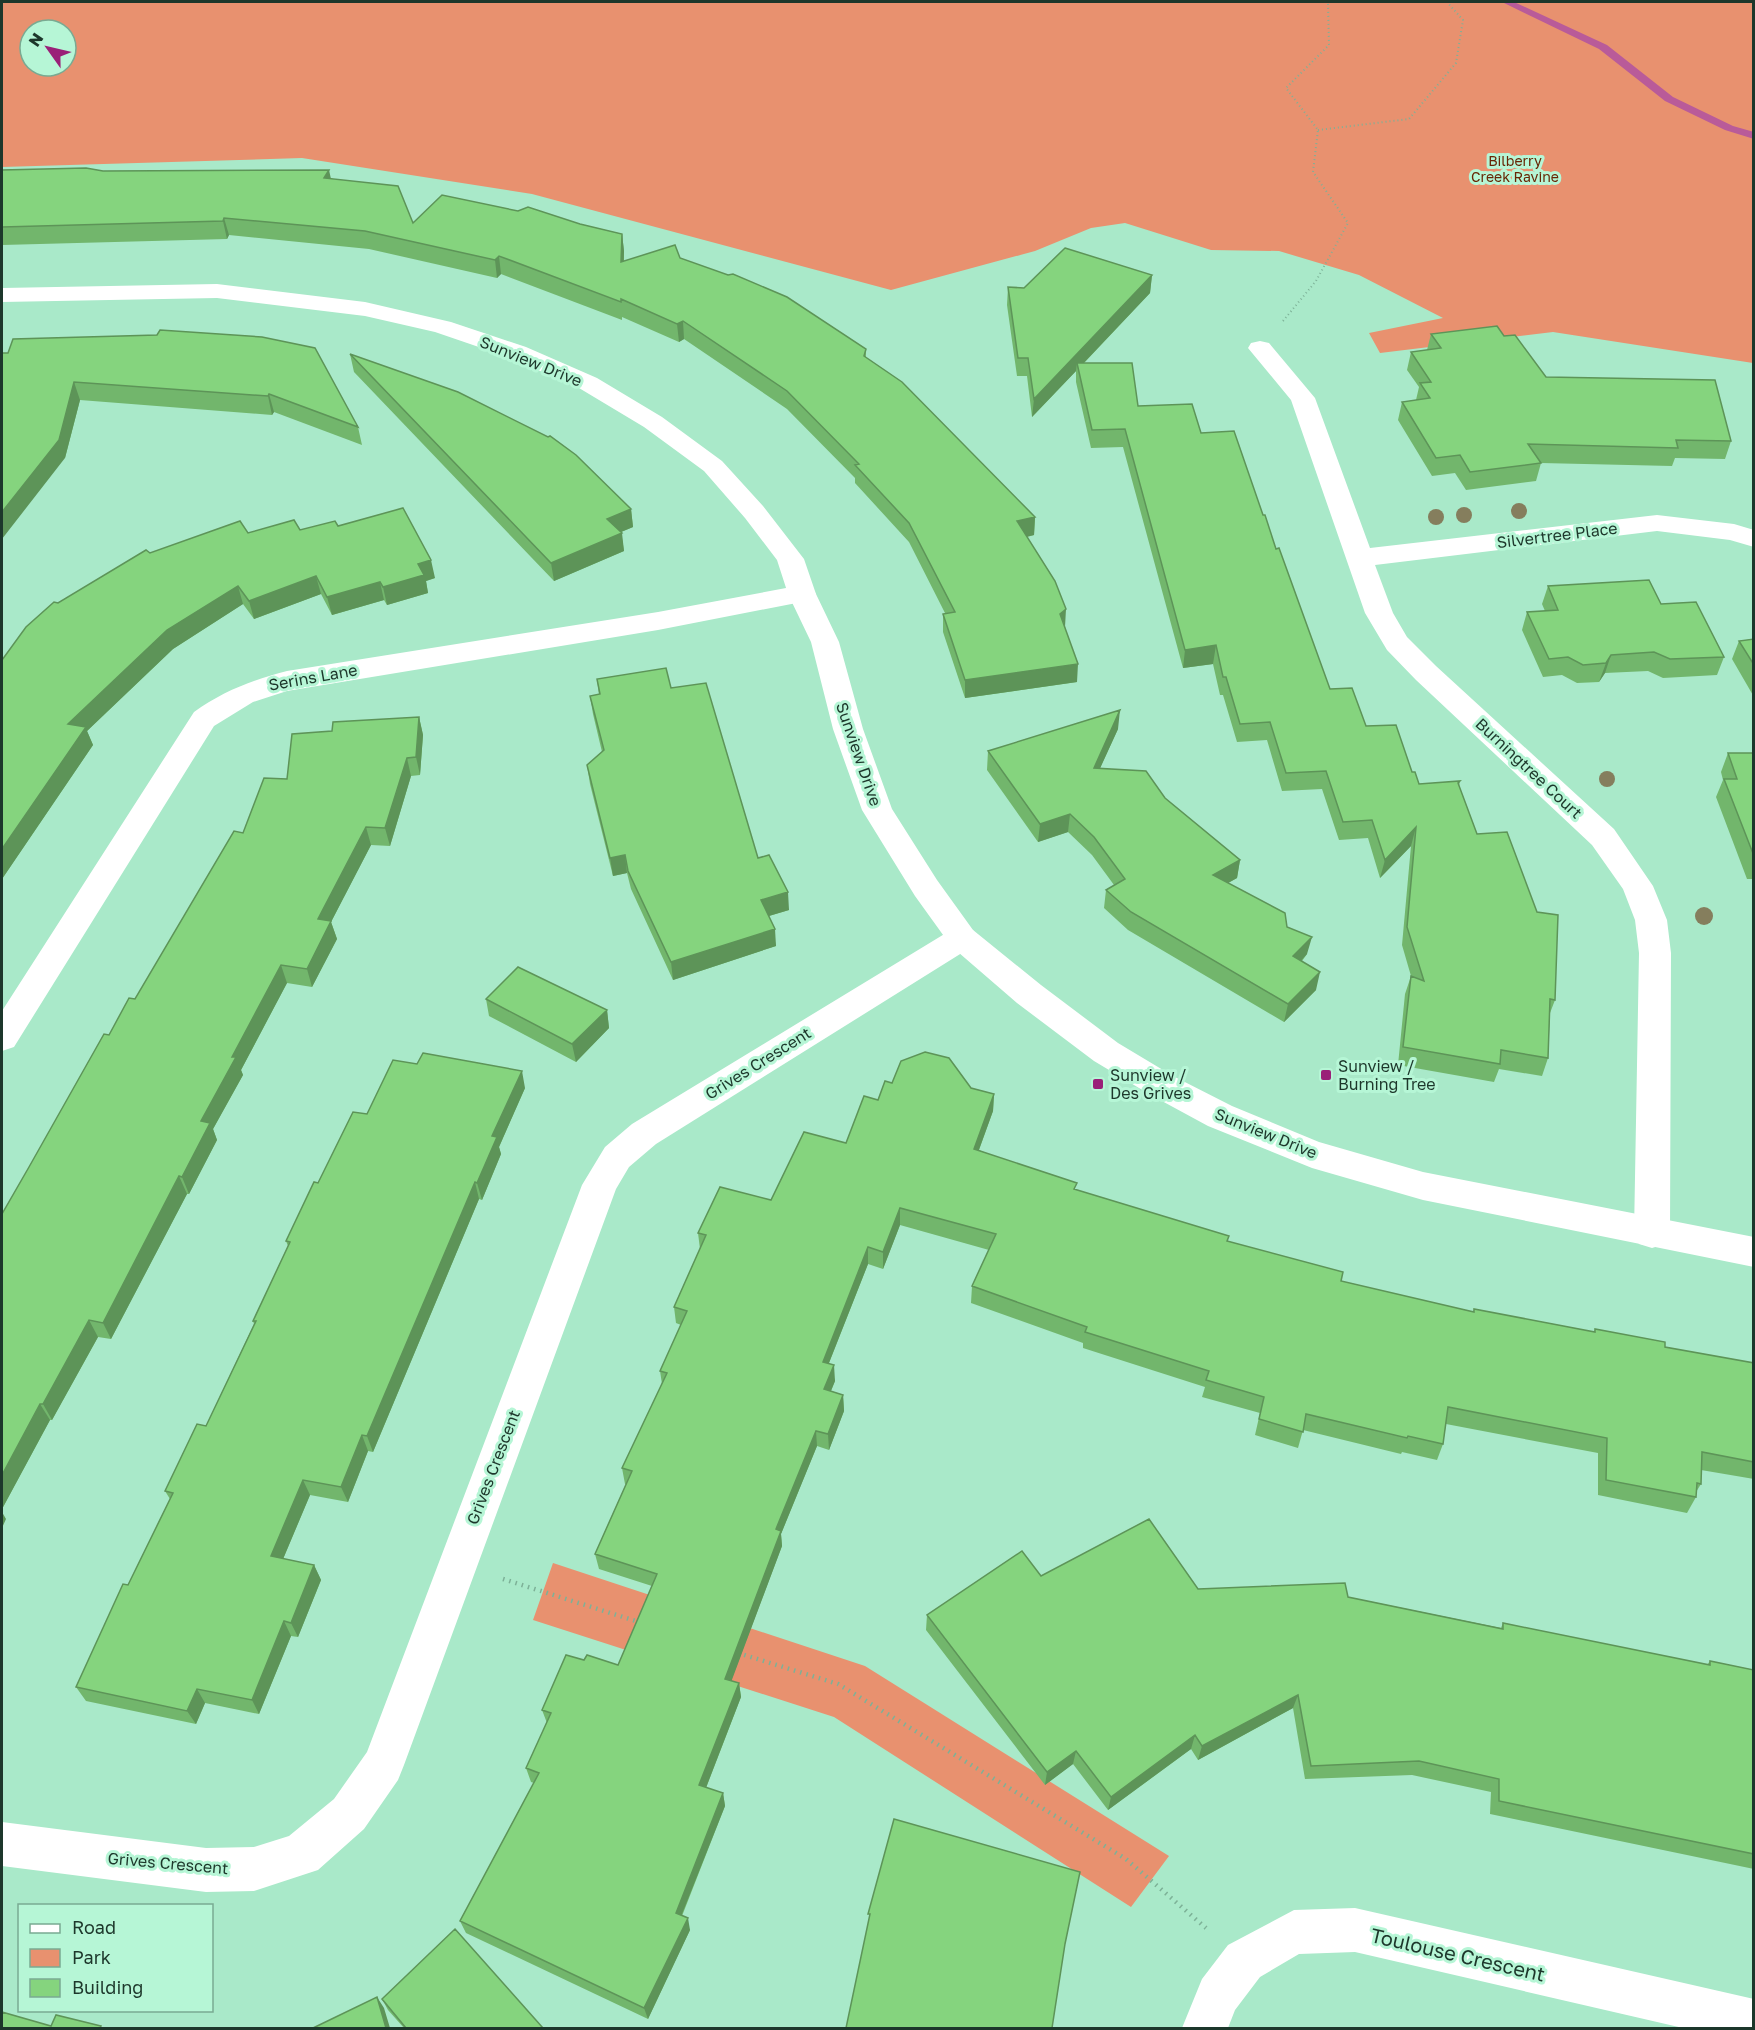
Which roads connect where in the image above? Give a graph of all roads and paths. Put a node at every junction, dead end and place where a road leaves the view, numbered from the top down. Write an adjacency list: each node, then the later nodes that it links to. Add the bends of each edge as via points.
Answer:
1 (1328, 2): 3 (path, via 1329,45 1286,88)
2 (1447, 2): 3 (path, via 1463,20 1456,63 1409,119)
3 (1318, 130): 5 (path, via 1313,172 1348,223 1316,281)
4 (2, 295): 8 (street, Sunview Drive, via 217,291 288,298 365,309 442,327 517,352 588,383 713,466 790,559)
5 (1260, 348): 7 (street, Burningtree Court, via 1303,398)
6 (1754, 539): 7 (street, Silvertree Place, via 1734,532 1658,523)
7 (1360, 558): 11 (street, Burningtree Court, via 1379,613 1397,643 1603,837 1637,886 1651,920 1655,953)
8 (802, 594): 9 (street, Sunview Drive, via 825,642 848,729 877,810); 10 (street, Serins Lane, via 286,681 255,688 226,702 204,719)
9 (962, 938): 11 (street, Sunview Drive, via 1106,1052 1220,1116 1312,1154 1423,1185); 13 (street, Grives Crescent, via 644,1134 617,1156 600,1185)
10 (2, 1038)
11 (1652, 1233): 12 (street, Sunview Drive)
12 (1754, 1251)
13 (457, 1564): 14 (path); 16 (street, Grives Crescent, via 383,1765 349,1814 302,1854 255,1869 206,1870)
14 (648, 1624)
15 (726, 1649): 17 (path, via 838,1684 1126,1859)
16 (2, 1844)
17 (1244, 1961): 18 (street, Toulouse Crescent, via 1294,1932 1355,1930); 19 (street, Toulouse Crescent, via 1218,1995)
18 (1754, 2022)
19 (1205, 2028)

